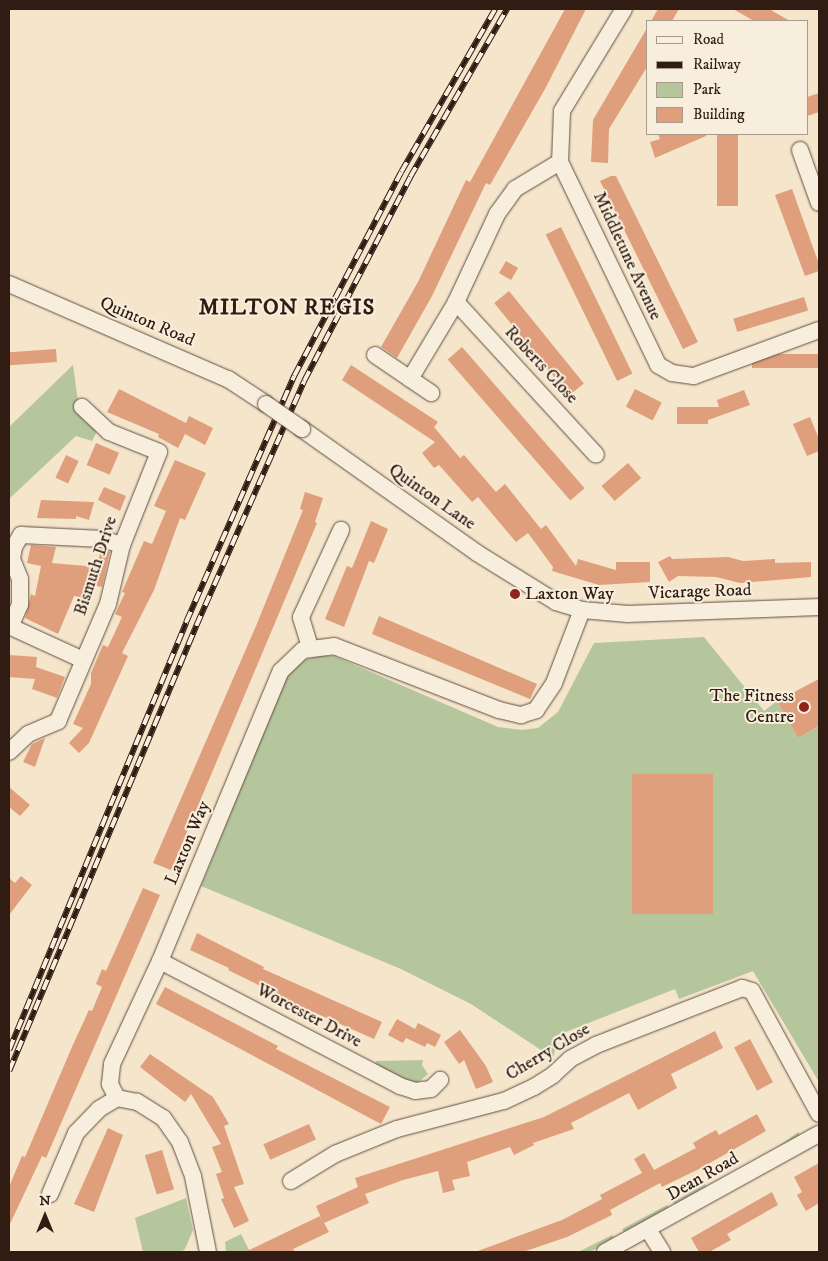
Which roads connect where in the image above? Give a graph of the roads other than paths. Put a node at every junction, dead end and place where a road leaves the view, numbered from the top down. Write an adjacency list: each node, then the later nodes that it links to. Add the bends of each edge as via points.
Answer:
1 (624, 9): 3 (street, Middletune Avenue, via 562,111 558,130)
2 (800, 150): 4 (street)
3 (560, 162): 6 (street, via 514,189 497,214); 7 (street, Middletune Avenue, via 658,365 672,374 694,376)
4 (819, 203)
5 (9, 284): 11 (street, Quinton Road, via 228,379)
6 (456, 302): 9 (street); 13 (street, Roberts Close)
7 (819, 330)
8 (375, 355): 9 (street)
9 (410, 378): 10 (street)
10 (431, 393)
11 (266, 404): 17 (street, Quinton Lane, bridge, via 532,590)
12 (82, 407): 15 (street, Bismuth Drive, via 109,432 159,452)
13 (596, 455)
14 (342, 530): 19 (street, via 301,617)
15 (122, 545): 18 (street, via 102,539 21,535 14,546 12,560 20,579 20,605); 20 (street, Bismuth Drive, via 108,604)
16 (819, 608): 17 (street, Vicarage Road, via 628,614)
17 (582, 610): 19 (street, via 554,683 536,710 520,715 499,710 347,650 322,645)
18 (9, 626): 20 (street)
19 (310, 647): 22 (street, Laxton Way, via 293,657 282,671)
20 (83, 660): 21 (street, Bismuth Drive, via 58,721 28,734)
21 (9, 752)
22 (160, 961): 23 (street, Worcester Drive, via 400,1086 415,1091 431,1089); 24 (street, Laxton Way, via 112,1064 110,1084)
23 (440, 1080)
24 (117, 1098): 28 (street, via 98,1109 76,1133); 30 (street, via 137,1102 163,1118 180,1142 193,1176)
25 (819, 1114): 27 (street, Cherry Close, via 752,991 742,988 596,1045 570,1059 534,1087 504,1101 389,1132 317,1163)
26 (819, 1134): 29 (street, Dean Road)
27 (291, 1181)
28 (50, 1194)
29 (649, 1231): 31 (street, Dean Road); 32 (street)
30 (208, 1252)
31 (605, 1252)
32 (662, 1252)

